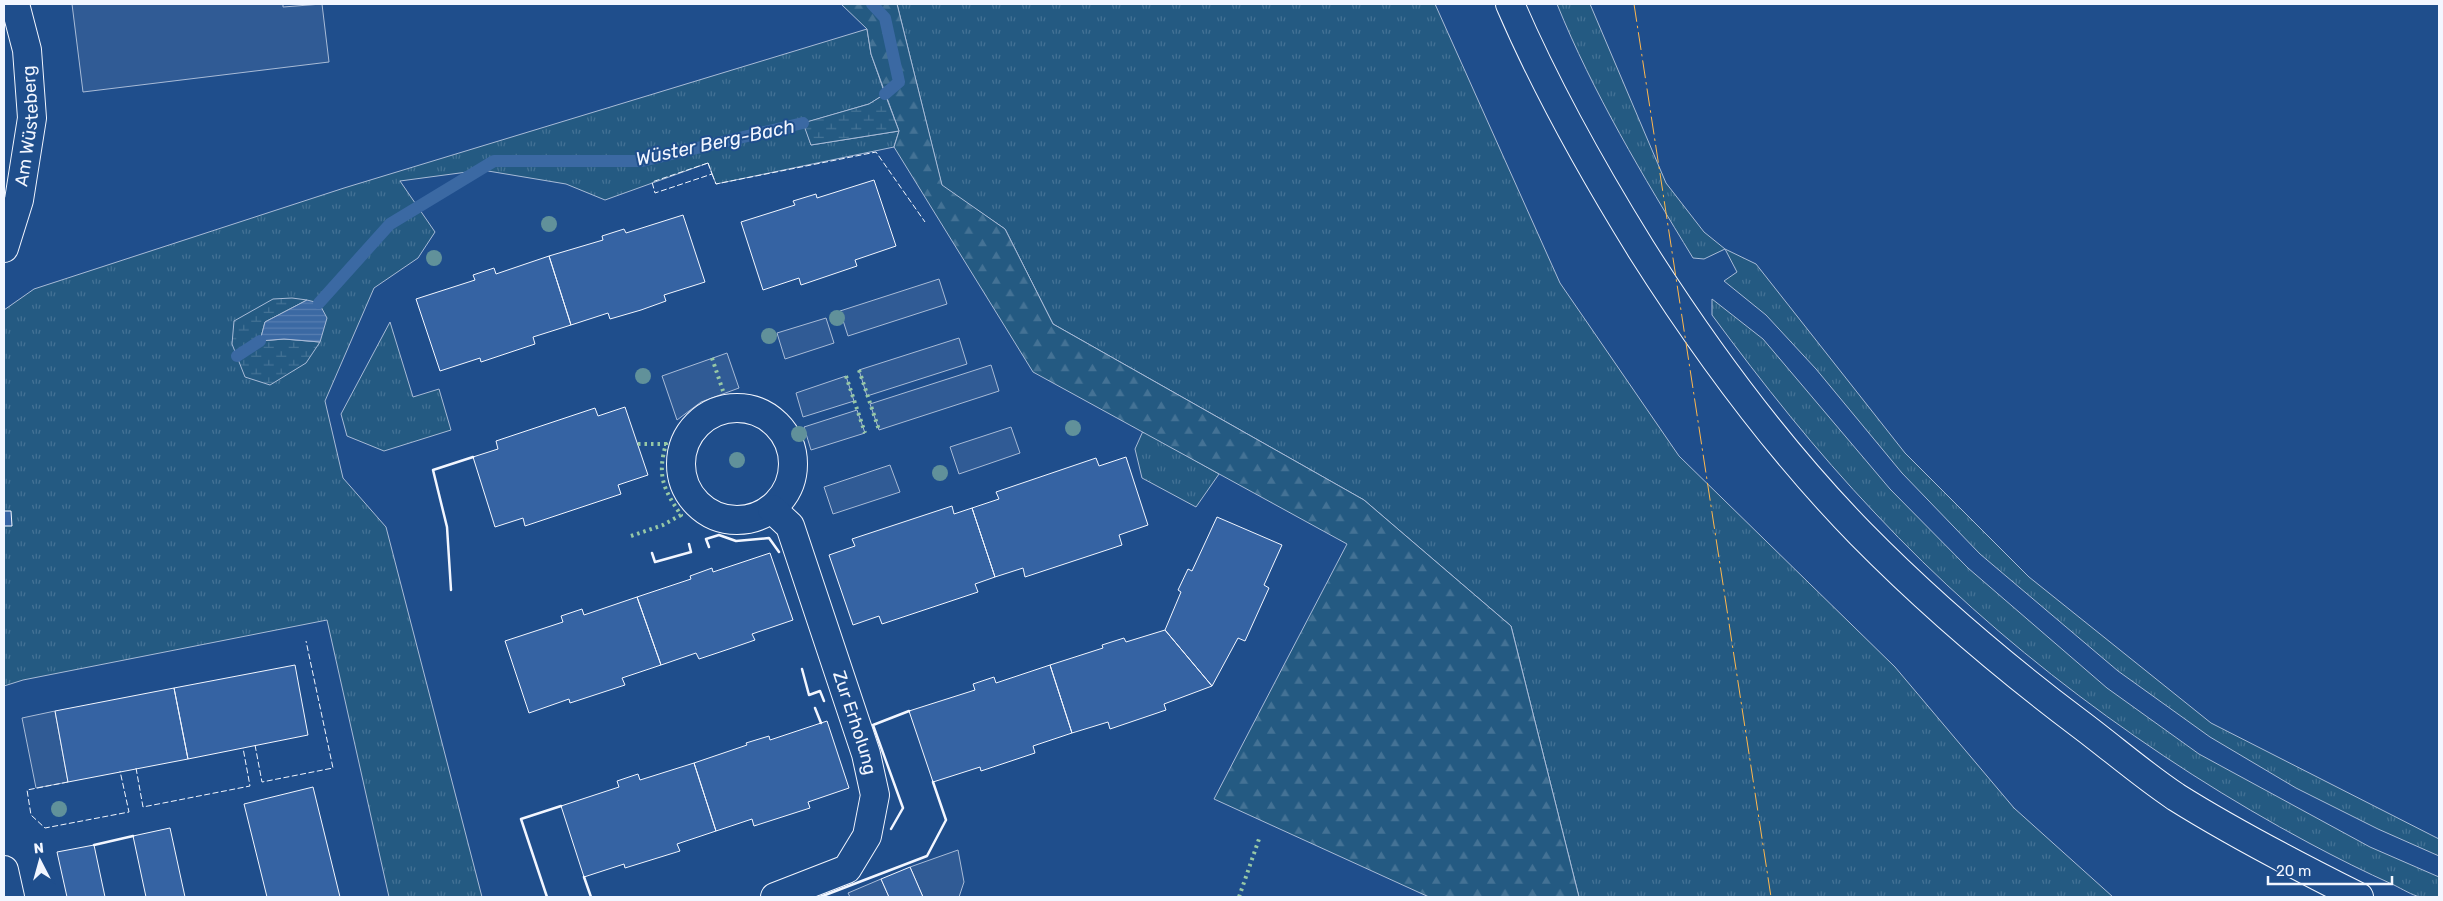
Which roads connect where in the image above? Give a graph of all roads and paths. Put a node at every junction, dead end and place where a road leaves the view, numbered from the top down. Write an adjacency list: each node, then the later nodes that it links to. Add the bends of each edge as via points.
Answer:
1 (15, 4): 3 (main road, Am Wüsteberg, via 27,50 32,118 19,200)
2 (1510, 4): 8 (main road, via 1535,62 1596,177 1673,300 1758,416 1860,533 1938,608 2015,675 2174,795 2262,848)
3 (4, 248)
4 (772, 509): 4 (main road, via 785,495 792,477 793,457 787,438 775,422 758,412 733,408 708,415 689,434 681,454 681,477 690,498 707,513 728,520 752,520); 7 (main road, Zur Erholung, via 790,526 866,754 875,795 867,836 847,869)
5 (4, 870): 6 (main road)
6 (10, 897)
7 (775, 897)
8 (2359, 897)

